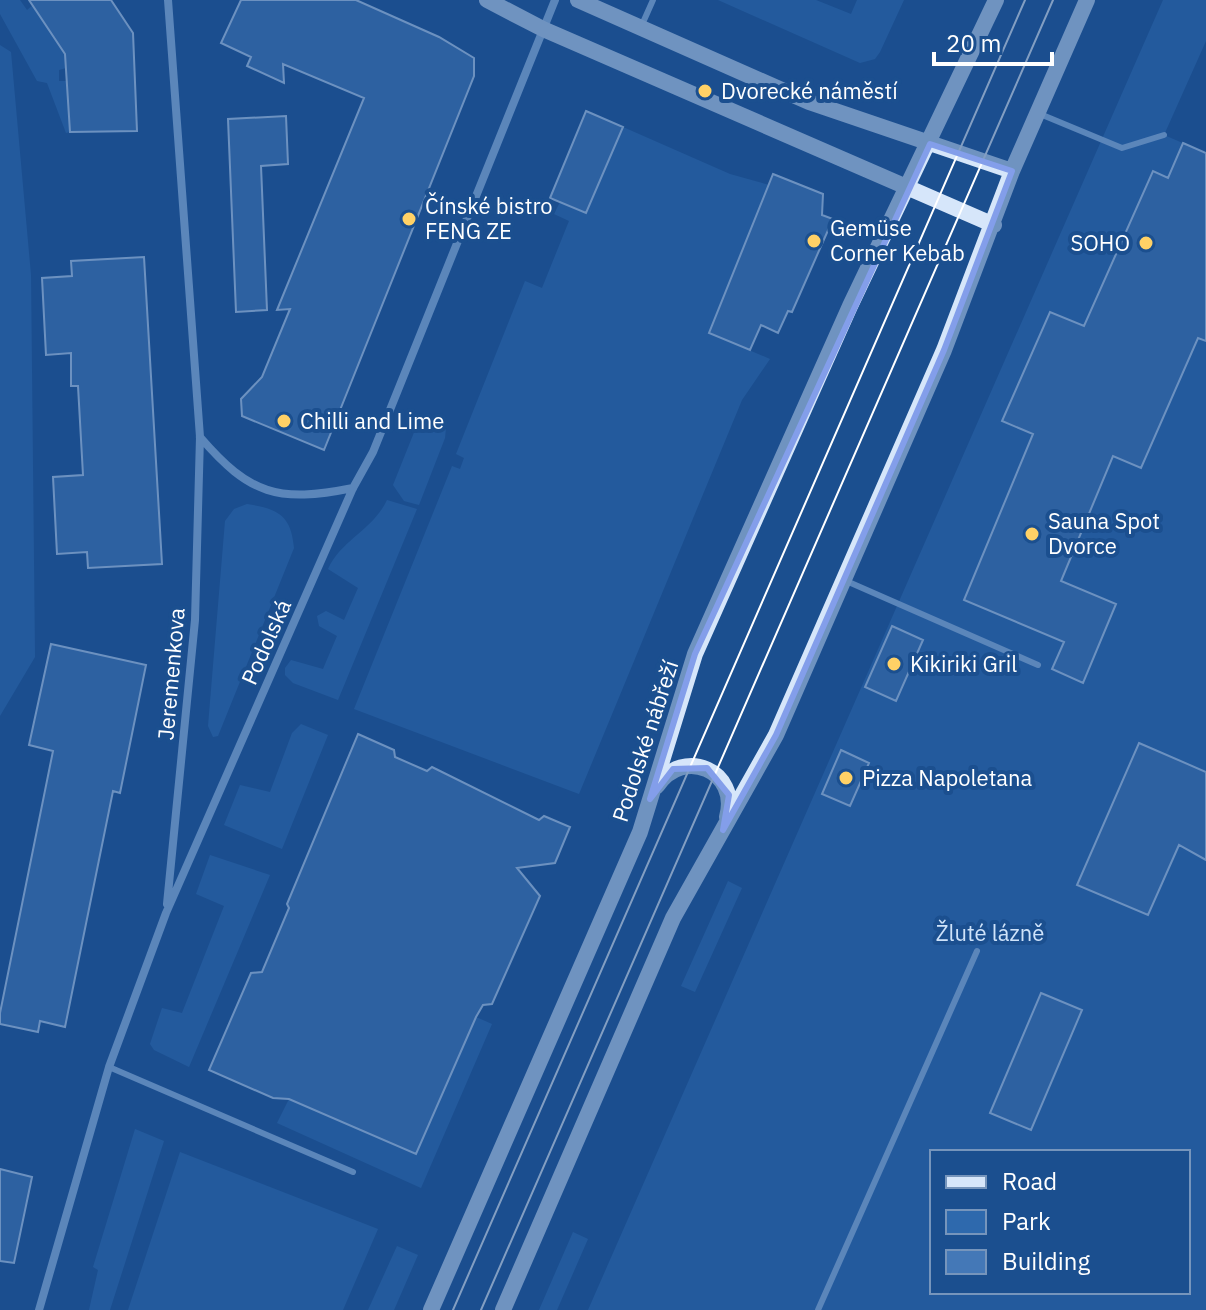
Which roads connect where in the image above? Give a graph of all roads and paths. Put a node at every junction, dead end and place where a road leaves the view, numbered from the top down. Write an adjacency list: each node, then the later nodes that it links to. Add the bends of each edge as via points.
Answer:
1 (168, 0): 16 (street, Jeremenkova)
2 (487, 0): 9 (main road)
3 (555, 0): 9 (street, Podolská)
4 (578, 0): 8 (main road)
5 (653, 0): 8 (lane)
6 (996, 0): 12 (main road, Podolské nábřeží)
7 (1087, 0): 10 (main road)
8 (641, 27): 12 (main road, via 809,102)
9 (543, 29): 14 (main road); 17 (street, Podolská, via 373,452)
10 (1037, 113): 11 (lane, via 1122,148); 13 (main road)
11 (1164, 135)
12 (930, 144): 13 (main road); 14 (main road, Podolské nábřeží)
13 (1012, 171): 15 (main road)
14 (907, 189): 15 (main road); 20 (main road, Podolské nábřeží, via 695,654)
15 (994, 225): 18 (main road)
16 (200, 437): 17 (street, via 230,471 269,491 308,497); 22 (street, Jeremenkova, via 195,620)
17 (353, 488): 22 (street, Podolská)
18 (844, 580): 19 (lane); 21 (main road, via 776,735)
19 (1038, 665)
20 (650, 799): 21 (main road, via 673,769 707,768 729,795); 27 (main road, Podolské nábřeží)
21 (723, 830): 28 (main road, via 673,918)
22 (166, 913): 24 (street, Podolská)
23 (977, 951): 29 (lane)
24 (109, 1067): 25 (lane); 26 (street, Podolská)
25 (353, 1172)
26 (39, 1310)
27 (431, 1310)
28 (503, 1310)
29 (818, 1310)

